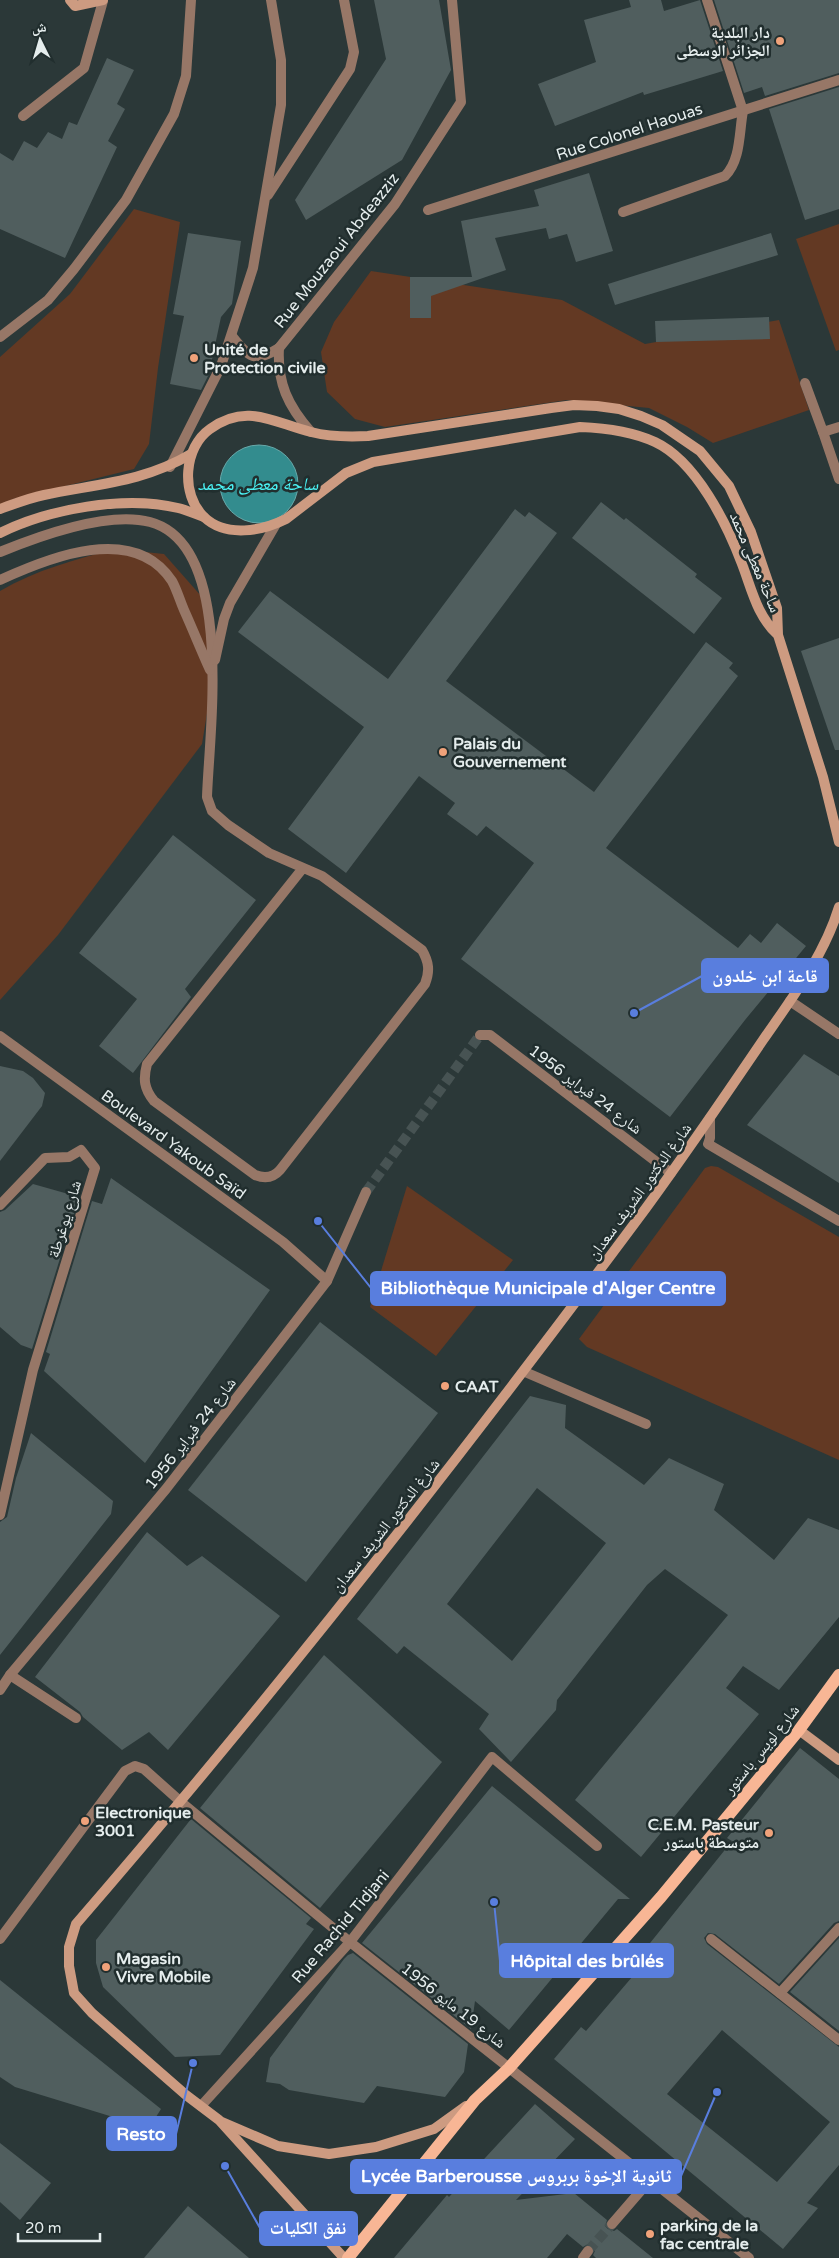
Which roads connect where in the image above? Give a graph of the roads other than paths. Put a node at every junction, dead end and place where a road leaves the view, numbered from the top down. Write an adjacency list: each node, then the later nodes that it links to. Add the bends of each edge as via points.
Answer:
1 (70, 0): 2 (main road, via 75,6)
2 (103, 0): 10 (street, via 84,68)
3 (191, 0): 15 (street, via 186,76 182,91 174,114 131,191 48,300)
4 (272, 0): 11 (street, via 281,60 281,105)
5 (344, 0): 11 (street, via 354,52 350,69)
6 (452, 0): 16 (street, Rue Mouzaoui Abdeazziz, via 461,102 395,204)
7 (707, 0): 9 (street)
8 (839, 80): 9 (street, Rue Colonel Haouas)
9 (743, 110): 12 (street, Rue Colonel Haouas); 13 (street, via 735,162 725,176)
10 (23, 116)
11 (266, 198): 14 (street, via 252,268)
12 (428, 210)
13 (623, 212)
14 (232, 336): 16 (street, via 251,356 264,357); 22 (street, via 214,382)
15 (0, 337)
16 (279, 348): 19 (street, Rue Mouzaoui Abdeazziz, via 278,368 284,392 297,416)
17 (806, 383): 20 (street)
18 (839, 427): 20 (street)
19 (311, 432): 21 (main road, ساحة معطى محمد, via 271,418 239,416 222,421 209,430); 30 (main road, ساحة معطى محمد, via 343,437 368,436 574,405 620,409 662,425 700,451 729,486 751,532 777,608)
20 (823, 432): 23 (street)
21 (191, 454): 22 (main road); 25 (main road, via 188,467 190,487)
22 (170, 467): 24 (main road, via 125,480 41,495)
23 (839, 480)
24 (0, 509)
25 (204, 517): 26 (main road, ساحة معطى محمد, via 230,529 245,531); 27 (main road, ساحة معطى محمد, via 178,508 129,503 90,506)
26 (276, 524): 30 (main road, ساحة معطى محمد, via 346,473 373,462 580,426 607,428 657,443 691,473 706,492 732,538 761,616); 31 (street, via 230,604)
27 (0, 533)
28 (0, 552): 31 (street, via 31,539 95,523 139,520 162,527 184,546 208,601)
29 (0, 580): 31 (street, via 69,554 106,549 146,556 173,582)
30 (778, 635): 32 (main road, via 823,778)
31 (212, 675): 33 (street, via 207,798 212,811 269,853)
32 (839, 841)
33 (303, 868): 33 (street, via 322,876 422,950 427,958 428,975 425,984 280,1170 275,1175 262,1178 154,1101 147,1093 144,1074 148,1064)
34 (839, 907): 35 (main road, شارغ الدكتور الشريف سعدان, via 828,939)
35 (790, 1001): 36 (street); 39 (main road, شارغ الدكتور الشريف سعدان)
36 (839, 1034)
37 (480, 1035): 40 (street, شارع 24 فبراير 1956, via 490,1035)
38 (0, 1036): 44 (street, Boulevard Yakoub Saïd, via 283,1242)
39 (710, 1118): 40 (main road, شارغ الدكتور الشريف سعدان); 43 (street, via 708,1144)
40 (671, 1173): 45 (main road, شارغ الدكتور الشريف سعدان)
41 (366, 1192): 44 (street, شارع 24 فبراير 1956)
42 (0, 1205): 47 (street, شارع يوغرطة, via 45,1158 69,1157 81,1150 95,1168 33,1370)
43 (839, 1221)
44 (327, 1281): 48 (street, شارع 24 فبراير 1956, via 166,1489)
45 (524, 1372): 46 (street); 54 (main road, شارغ الدكتور الشريف سعدان)
46 (646, 1424)
47 (0, 1515)
48 (10, 1675): 50 (street, شارع 24 فبراير 1956); 51 (street)
49 (839, 1676): 52 (main road, شارع لويس باستور)
50 (0, 1690)
51 (76, 1718)
52 (799, 1730): 53 (main road); 62 (main road, شارع لويس باستور, via 661,1897)
53 (839, 1760)
54 (181, 1802): 57 (street, شارع 19 مايو 1956, via 144,1769 135,1766 125,1771); 59 (street, شارع 19 مايو 1956); 64 (main road, شارغ الدكتور الشريف سعدان, via 76,1924 69,1946 69,1966 74,1993 92,2013)
55 (597, 1846): 59 (street, Rue Rachid Tidjani, via 492,1757)
56 (839, 1928): 60 (street)
57 (0, 1939)
58 (711, 1939): 60 (street)
59 (350, 1942): 62 (street, شارع 19 مايو 1956); 64 (street, Rue Rachid Tidjani)
60 (780, 1993): 61 (street)
61 (839, 2040)
62 (508, 2068): 63 (main road, شارع لويس باستور); 66 (street, شارع 19 مايو 1956)
63 (475, 2100): 65 (main road, شارغ الدكتور الشريف سعدان, via 434,2130 376,2147 329,2154 278,2146); 69 (main road, شارع لويس باستور)
64 (201, 2106): 65 (main road, شارغ الدكتور الشريف سعدان)
65 (218, 2120): 68 (main road, شارغ الدكتور الشريف سعدان)
66 (650, 2180): 67 (street); 70 (street, شارع 19 مايو 1956)
67 (612, 2224)
68 (344, 2258)
69 (348, 2258)
70 (749, 2258)

